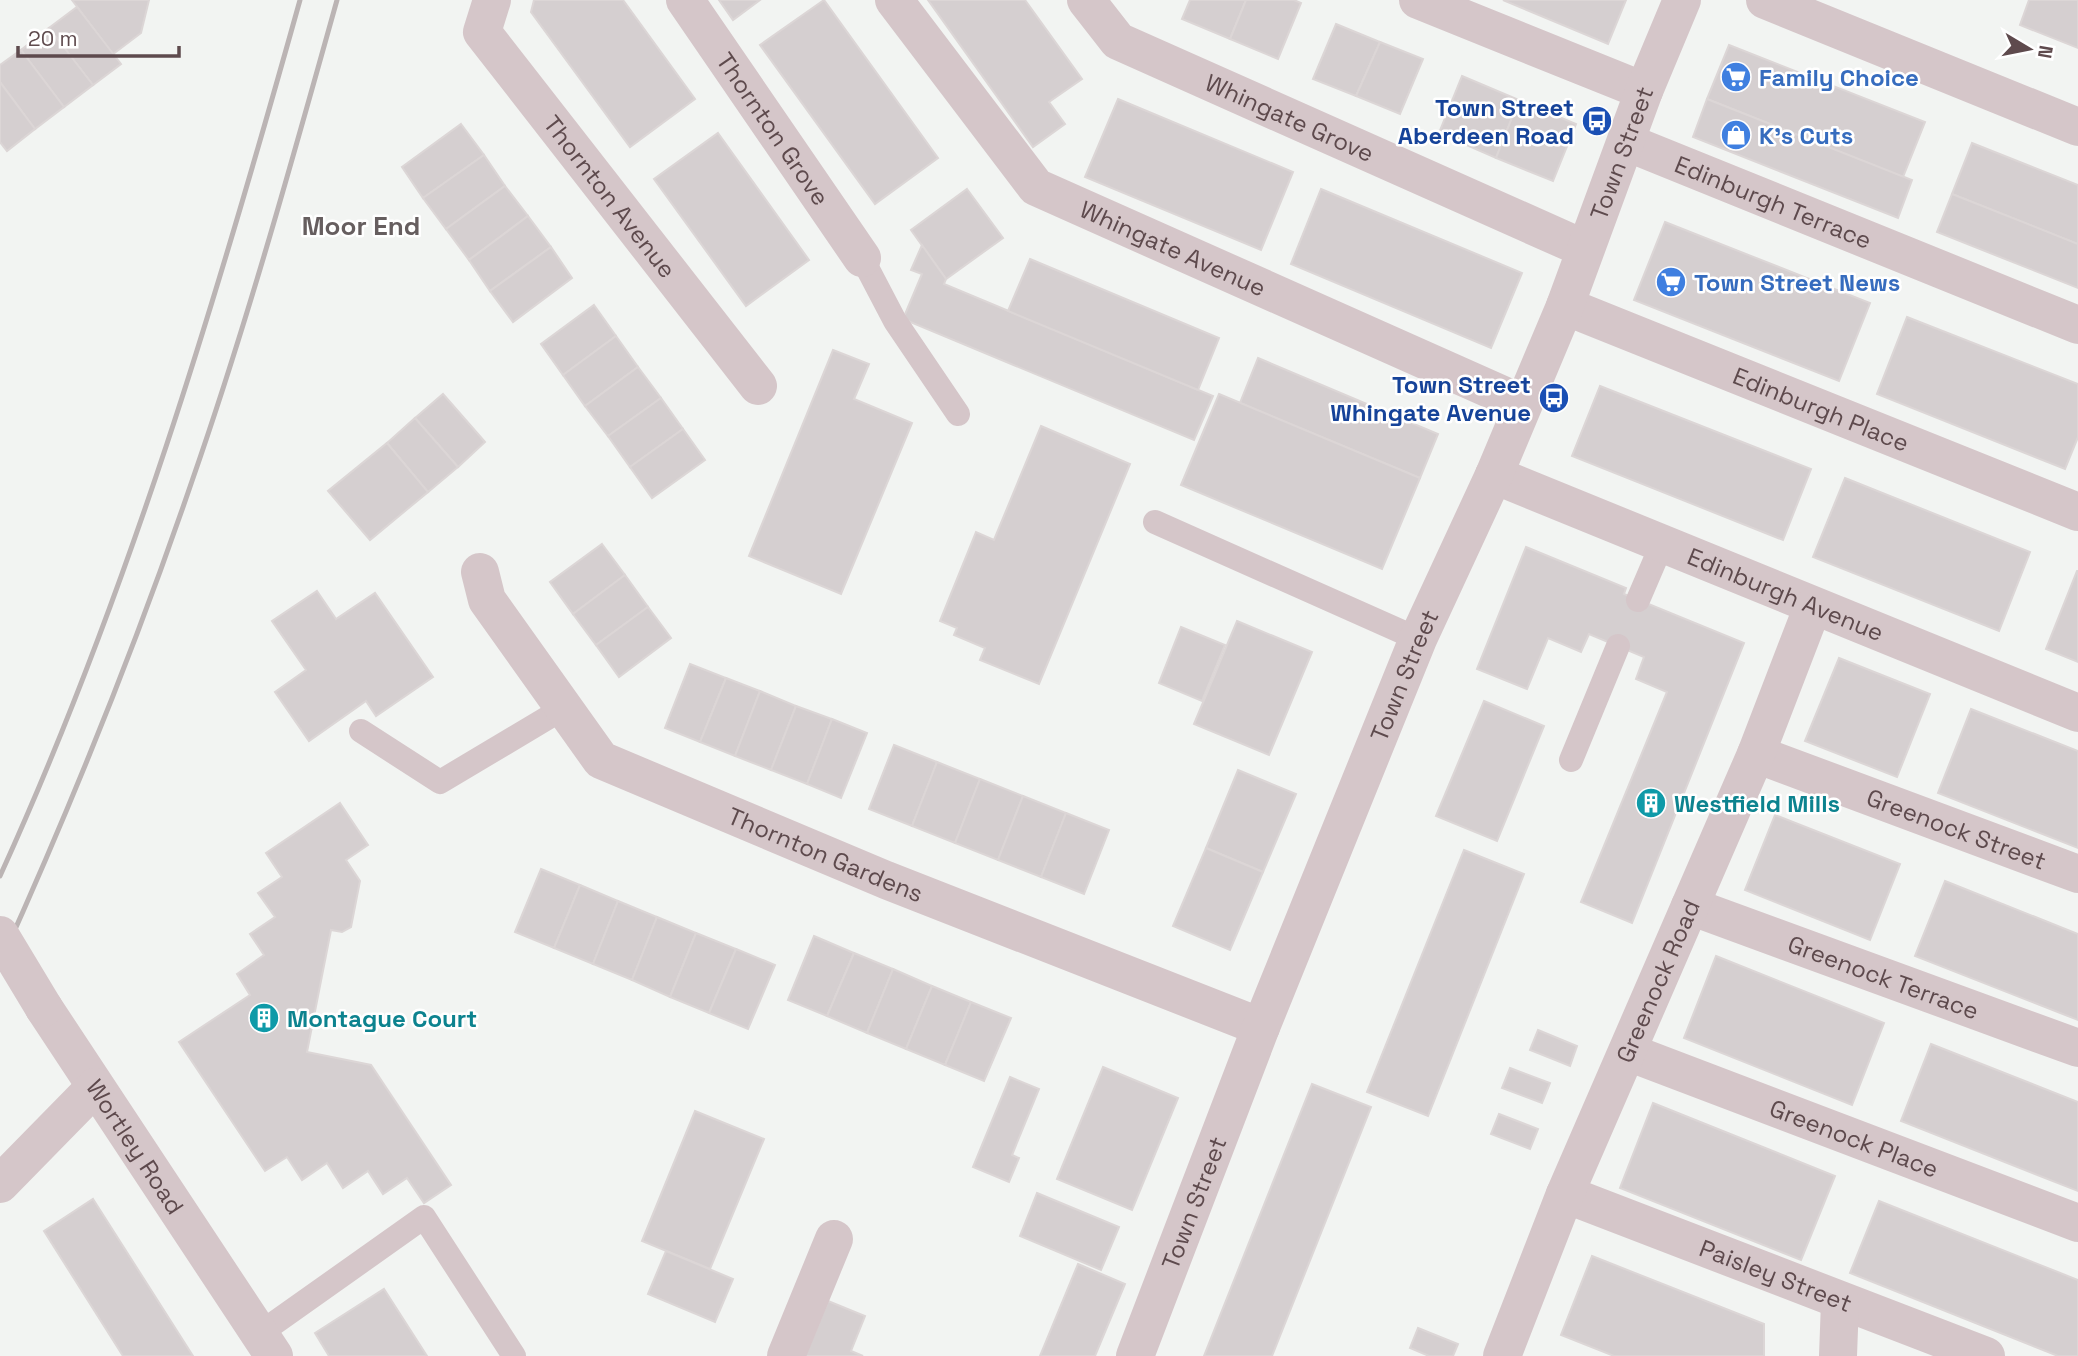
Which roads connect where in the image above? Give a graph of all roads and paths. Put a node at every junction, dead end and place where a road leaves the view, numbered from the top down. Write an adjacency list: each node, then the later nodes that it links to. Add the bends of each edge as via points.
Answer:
1 (492, 0): 15 (street, Thornton Avenue, via 482,32)
2 (685, 0): 12 (street, Thornton Grove)
3 (894, 0): 16 (street, Whingate Avenue, via 1036,187)
4 (1086, 0): 11 (street, Whingate Grove, via 1118,41)
5 (1418, 0): 8 (street)
6 (1682, 0): 8 (street, Town Street)
7 (1765, 0): 9 (street)
8 (1644, 91): 10 (street, Town Street)
9 (2078, 127)
10 (1626, 142): 11 (street, Town Street); 14 (street, Edinburgh Terrace)
11 (1585, 249): 13 (street, Town Street)
12 (862, 258): 17 (lane, via 895,321)
13 (1565, 306): 16 (street, Town Street); 19 (street, Edinburgh Place)
14 (2078, 325)
15 (758, 386)
16 (1523, 404): 18 (street, Town Street)
17 (958, 415)
18 (1494, 475): 21 (street, Edinburgh Avenue); 25 (street, Town Street)
19 (2078, 512)
20 (1155, 522): 25 (lane)
21 (1662, 544): 23 (lane); 24 (street, Edinburgh Avenue)
22 (480, 572): 27 (street, Thornton Gardens, via 487,600)
23 (1638, 600)
24 (1813, 606): 28 (street, Edinburgh Avenue); 30 (street, Greenock Road)
25 (1418, 639): 35 (street, Town Street)
26 (1618, 646): 31 (lane)
27 (564, 708): 29 (lane, via 440,782); 35 (street, Thornton Gardens, via 601,760 886,880)
28 (2078, 713)
29 (361, 732)
30 (1756, 754): 32 (street, Greenock Street); 33 (street, Greenock Road)
31 (1571, 760)
32 (2078, 874)
33 (1690, 906): 36 (street, Greenock Terrace); 37 (street, Greenock Road)
34 (0, 935): 38 (street, Wortley Road, bridge)
35 (1261, 1027): 48 (street, Town Street)
36 (2078, 1048)
37 (1628, 1052): 40 (street, Greenock Road); 41 (street, Greenock Place)
38 (94, 1087): 39 (street); 44 (street, Wortley Road)
39 (0, 1184)
40 (1565, 1194): 43 (street, Paisley Street); 45 (street, Greenock Road)
41 (2078, 1223)
42 (834, 1239): 47 (street)
43 (1840, 1302): 49 (street); 50 (street, Paisley Street)
44 (267, 1345): 46 (lane, via 424,1217)
45 (1510, 1354)
46 (513, 1356)
47 (786, 1356)
48 (1135, 1356)
49 (1838, 1356)
50 (1986, 1356)

